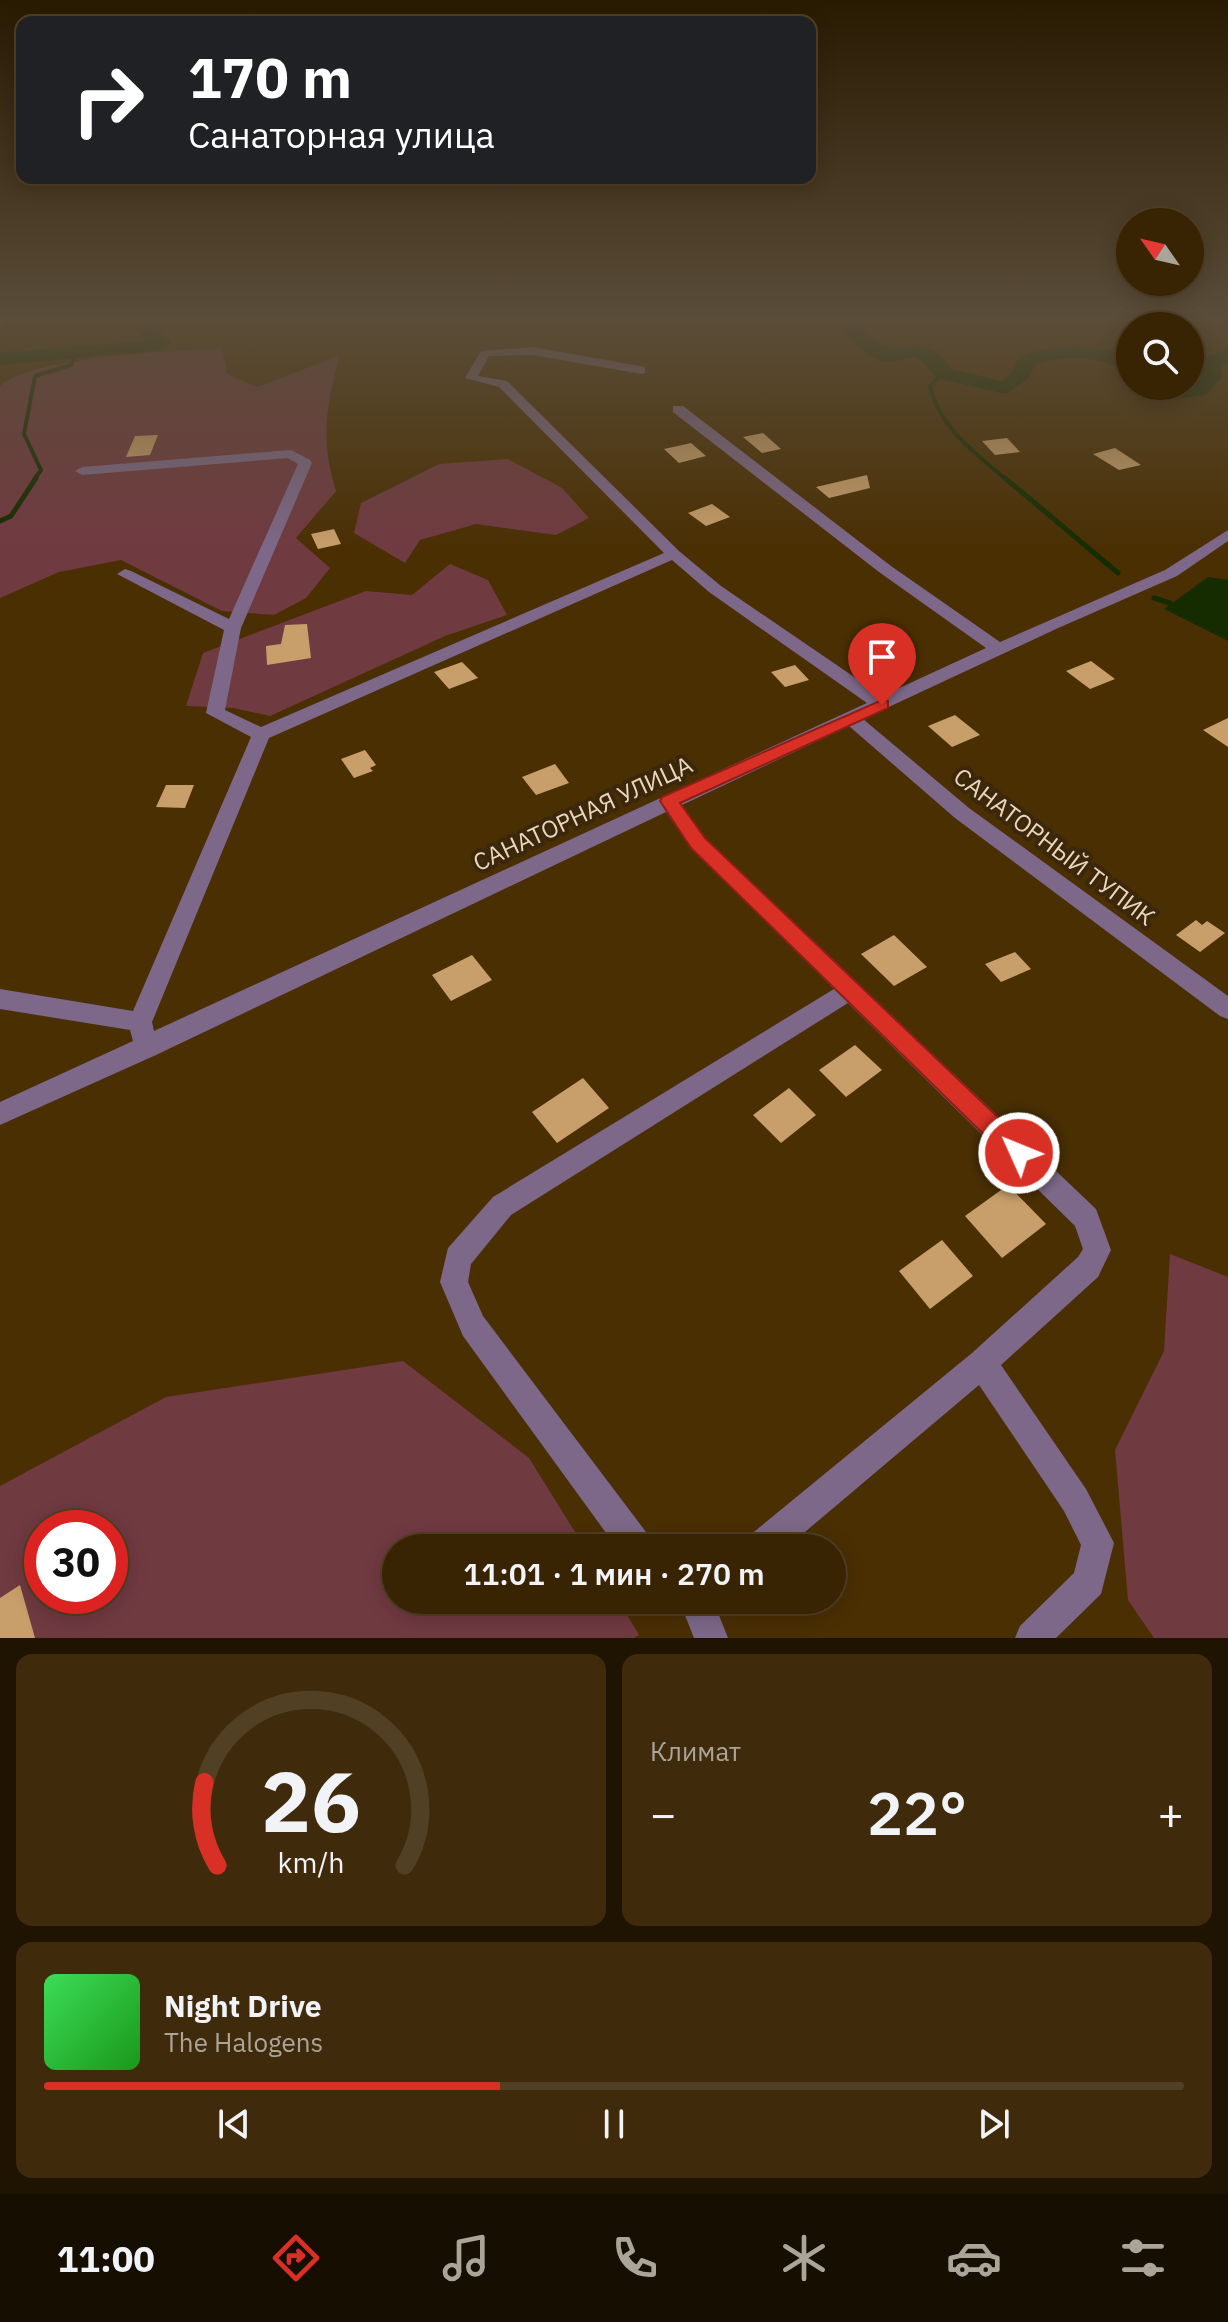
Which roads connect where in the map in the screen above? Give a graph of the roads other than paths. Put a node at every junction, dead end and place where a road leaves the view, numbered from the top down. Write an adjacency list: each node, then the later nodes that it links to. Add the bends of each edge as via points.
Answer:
1 (515, 395): 5 (street)
2 (678, 409): 8 (street, via 885,569)
3 (82, 471): 7 (street, via 291,454 305,463)
4 (1228, 534): 8 (street, САНАТОРНАЯ УЛИЦА, via 1171,573)
5 (674, 554): 9 (street, via 715,589); 11 (street)
6 (125, 574): 7 (street)
7 (233, 628): 11 (street, via 215,713)
8 (1000, 650): 9 (street, САНАТОРНАЯ УЛИЦА)
9 (882, 705): 10 (street, САНАТОРНАЯ УЛИЦА)
10 (853, 720): 12 (street, САНАТОРНАЯ УЛИЦА); 15 (street, САНАТОРНЫЙ ТУПИК, via 962,813)
11 (261, 734): 16 (street)
12 (669, 801): 13 (street, via 698,843); 17 (street, САНАТОРНАЯ УЛИЦА)
13 (852, 989): 19 (street, via 1090,1227 1097,1250 1088,1267); 20 (street, via 502,1206 458,1258 454,1282 473,1326)
14 (0, 999): 16 (street)
15 (1228, 1009)
16 (140, 1022): 17 (street)
17 (147, 1048): 18 (street, САНАТОРНАЯ УЛИЦА)
18 (0, 1114)
19 (982, 1363): 21 (street); 24 (street, via 1098,1543 1089,1582)
20 (627, 1534)
21 (778, 1534)
22 (702, 1614): 23 (street)
23 (711, 1638)
24 (1032, 1638)

